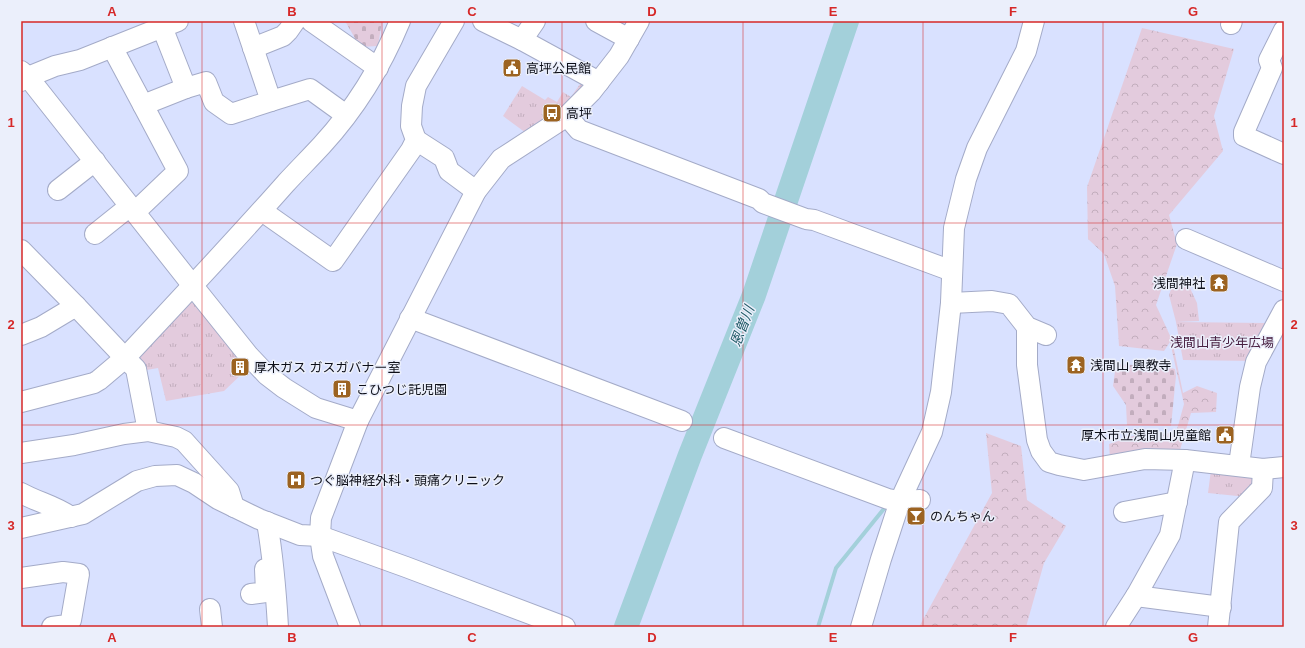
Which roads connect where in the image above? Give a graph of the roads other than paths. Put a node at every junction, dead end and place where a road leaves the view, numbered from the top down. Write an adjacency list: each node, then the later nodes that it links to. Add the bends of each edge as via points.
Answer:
1 (244, 21): 16 (street)
2 (295, 21): 16 (street, via 283,36)
3 (311, 21): 17 (street)
4 (400, 21): 17 (street)
5 (454, 21): 25 (street, via 416,86 411,126)
6 (484, 21): 14 (street)
7 (535, 21): 14 (street)
8 (596, 21): 13 (street)
9 (639, 21): 13 (street)
10 (1034, 21): 35 (street, via 1026,51 977,148 966,179 954,228)
11 (167, 23): 15 (street); 20 (street)
12 (1284, 30): 26 (street, via 1269,60 1272,68 1244,132 1244,136)
13 (629, 39): 19 (street)
14 (522, 40): 19 (street)
15 (112, 47): 18 (street, via 80,60); 22 (street)
16 (253, 48): 21 (street)
17 (378, 68): 23 (street)
18 (23, 76): 27 (street)
19 (599, 82): 24 (street)
20 (186, 88): 21 (street, via 206,82 214,102 236,120); 22 (street)
21 (271, 101): 23 (street, via 310,89)
22 (143, 105): 30 (street, via 178,171)
23 (346, 115): 31 (street, via 322,145 283,176)
24 (566, 116): 29 (street, via 501,159); 35 (street, via 579,130 759,199 763,203)
25 (416, 140): 29 (street, via 444,158 449,171); 31 (street, via 333,261)
26 (1284, 154)
27 (95, 162): 28 (street); 30 (street)
28 (58, 190)
29 (476, 191): 41 (street)
30 (133, 209): 32 (street); 37 (street)
31 (262, 211): 37 (street)
32 (95, 234)
33 (1186, 239): 36 (street)
34 (21, 250): 39 (street)
35 (952, 271): 38 (street)
36 (1284, 281)
37 (193, 286): 45 (street); 47 (street, via 267,375 316,408)
38 (951, 303): 42 (street, via 992,301 1009,304); 58 (street, via 941,392 932,432)
39 (76, 306): 43 (street, via 41,327); 45 (street)
40 (1284, 310): 53 (street, via 1256,362)
41 (410, 318): 47 (street); 48 (street)
42 (1027, 327): 44 (street); 52 (street, via 1027,365 1037,440 1049,462 1084,470 1145,459)
43 (21, 335)
44 (1046, 335)
45 (124, 358): 46 (street, via 94,383); 49 (street, via 136,369)
46 (21, 402)
47 (358, 421): 65 (street, via 321,518)
48 (682, 421)
49 (148, 431): 51 (street); 60 (street, via 184,441 229,491)
50 (724, 438): 58 (street, via 888,500)
51 (21, 453)
52 (1185, 460): 53 (street); 59 (street)
53 (1239, 465): 55 (street)
54 (1284, 467): 55 (street)
55 (1263, 469): 71 (street, via 1262,488 1229,522)
56 (21, 493): 62 (street, via 62,510)
57 (920, 500): 58 (street)
58 (900, 502): 77 (street)
59 (1177, 502): 61 (street); 69 (street, via 1170,535)
60 (234, 507): 62 (street, via 177,475 155,476 137,481 83,514); 63 (street)
61 (1124, 512)
62 (70, 517): 64 (street)
63 (267, 522): 65 (street, via 300,535); 66 (street)
64 (21, 528)
65 (320, 536): 75 (street, via 323,556); 76 (street)
66 (271, 549): 68 (street, via 265,556 266,592); 70 (street)
67 (21, 578): 72 (street, via 63,572 79,574 71,620 67,625)
68 (251, 594)
69 (1136, 596): 71 (street); 78 (street)
70 (277, 605): 73 (street, via 267,606); 74 (street)
71 (1221, 607): 79 (street)
72 (52, 627)
73 (268, 627)
74 (278, 627)
75 (350, 627)
76 (565, 627)
77 (861, 627)
78 (1116, 627)
79 (1218, 627)

